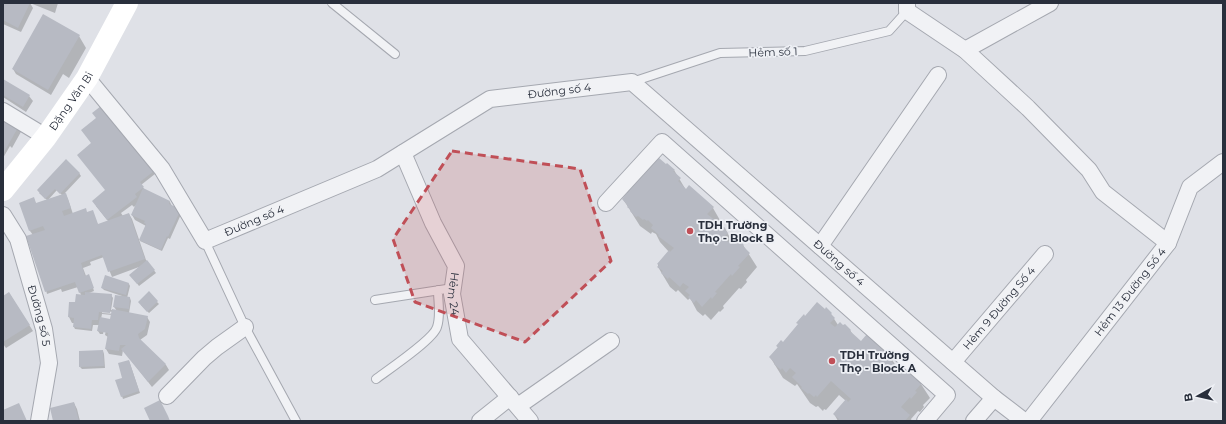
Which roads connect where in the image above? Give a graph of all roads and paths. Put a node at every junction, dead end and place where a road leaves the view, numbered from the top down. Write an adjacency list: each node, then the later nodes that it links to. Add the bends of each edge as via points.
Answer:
1 (127, 3): 8 (main road, Đặng Văn Bi)
2 (332, 3): 6 (lane)
3 (1050, 3): 5 (street)
4 (907, 7): 5 (street); 9 (lane, Hẻm số 1, via 889,31 805,51 720,53)
5 (965, 50): 20 (street, via 1028,108 1089,170 1103,192)
6 (395, 54)
7 (938, 75): 21 (street)
8 (87, 78): 11 (main road, Đặng Văn Bi); 19 (street, via 162,169)
9 (632, 82): 12 (street, Đường số 4, via 490,99); 14 (street, Đường số 4)
10 (3, 111): 11 (street)
11 (46, 137): 16 (main road, Đặng Văn Bi)
12 (403, 153): 19 (street, Đường số 4, via 377,169); 23 (street, Hẻm 24, via 433,223 456,266)
13 (1223, 162): 20 (street, Hẻm 13 Đường Số 4, via 1190,187)
14 (726, 164): 15 (street); 21 (street, Đường số 4)
15 (712, 185): 17 (street, via 662,142); 36 (street, via 947,395)
16 (3, 190)
17 (606, 202)
18 (3, 215): 32 (street, Đường số 5, via 18,239 44,329 49,363)
19 (205, 241): 25 (lane)
20 (1168, 243): 39 (street, Hẻm 13 Đường Số 4)
21 (820, 246): 27 (street, Đường số 4)
22 (1045, 254): 27 (street, Hẻm 9 Đường Số 4)
23 (446, 289): 24 (lane); 28 (lane, via 437,328 430,338); 31 (street, Hẻm 24, via 452,294 460,339)
24 (375, 300)
25 (244, 327): 29 (street, via 204,358); 33 (lane)
26 (611, 342): 31 (street)
27 (953, 362): 30 (street, Đường số 4)
28 (376, 379)
29 (167, 396)
30 (994, 398): 37 (street); 38 (street, Đường số 4)
31 (514, 402): 34 (street); 35 (street, Hẻm 24)
32 (39, 421)
33 (296, 421)
34 (480, 421)
35 (530, 421)
36 (925, 421)
37 (974, 421)
38 (1024, 421)
39 (1029, 421)

